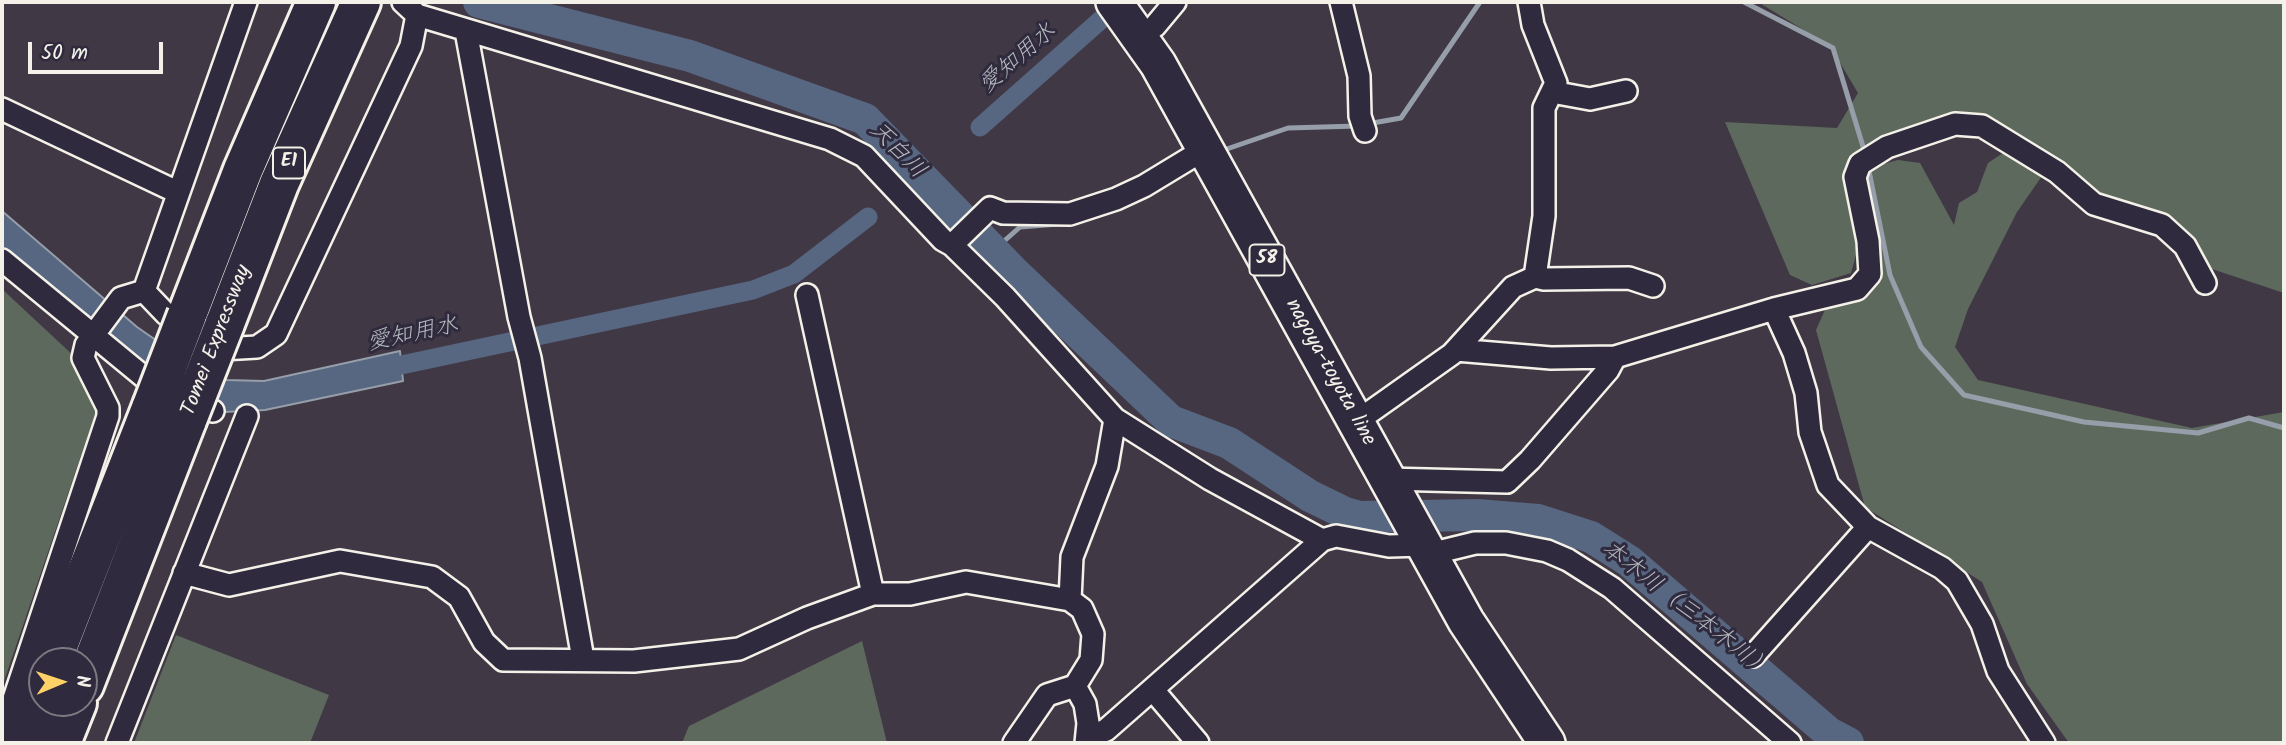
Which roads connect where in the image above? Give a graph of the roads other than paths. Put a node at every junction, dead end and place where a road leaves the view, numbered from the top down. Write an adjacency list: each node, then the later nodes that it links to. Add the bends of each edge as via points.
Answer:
1 (246, 2): 15 (street)
2 (316, 2): 38 (highway, Tomei Expressway / E1, bridge, via 243,170)
3 (361, 2): 27 (highway, Tomei Expressway / E1, bridge, via 279,184 224,326)
4 (1176, 2): 8 (street, via 1155,26)
5 (1341, 2): 13 (street, via 1359,76)
6 (1529, 2): 11 (street, via 1556,83)
7 (410, 8): 9 (street); 21 (street, via 411,46 276,334 257,347 222,349 166,314)
8 (1130, 22): 14 (main road, nagoya-toyota line / 58)
9 (466, 30): 16 (street, via 842,144 880,170); 41 (street)
10 (1626, 91): 11 (street, via 1590,99)
11 (1552, 92): 18 (street, via 1544,108 1544,216)
12 (2, 109): 15 (street)
13 (1365, 131)
14 (1205, 149): 16 (street, via 1144,186 1070,214 1003,213 990,208); 30 (main road, nagoya-toyota line / 58)
15 (177, 192): 21 (street)
16 (952, 245): 29 (street)
17 (2, 260): 24 (street)
18 (1535, 277): 20 (street, via 1629,278); 25 (street, via 1513,287)
19 (2205, 283): 23 (street, via 2185,246 2162,225 2094,204 2057,172 1982,126 1955,124 1887,147 1860,164 1854,177 1870,274 1857,289)
20 (1653, 286)
21 (144, 291): 24 (street, via 117,302)
22 (807, 295): 36 (street)
23 (1774, 309): 26 (street); 32 (street, via 1794,353 1810,432 1829,485)
24 (92, 335): 27 (street, via 167,396); 46 (street, via 83,358 108,415)
25 (1456, 350): 26 (street, via 1551,358); 30 (street)
26 (1615, 356): 31 (street, via 1608,370 1507,482)
27 (200, 416): 39 (highway, Tomei Expressway / E1)
28 (247, 416): 35 (street)
29 (1115, 419): 33 (street, via 1210,479); 37 (street, via 1107,466 1072,557)
30 (1356, 422): 31 (main road, nagoya-toyota line / 58)
31 (1392, 486): 34 (main road, nagoya-toyota line / 58)
32 (1868, 527): 40 (street); 55 (street, via 1957,581 1982,625 1998,671)
33 (1322, 540): 34 (street, via 1336,536 1388,546); 43 (street)
34 (1424, 545): 53 (main road, nagoya-toyota line / 58, via 1466,621); 54 (street, via 1506,544 1568,560 1612,587)
35 (184, 573): 41 (street, via 229,585 340,561 432,577 460,597 484,642 503,660); 50 (street)
36 (873, 594): 37 (street, via 910,594 966,582); 41 (street, via 739,649 634,660)
37 (1070, 600): 42 (street, via 1082,609 1094,648)
38 (57, 647)
39 (98, 653)
40 (1753, 656)
41 (583, 659)
42 (1075, 686): 47 (street, via 1085,704); 51 (street, via 1047,695)
43 (1153, 690): 47 (street); 52 (street)
44 (31, 717): 48 (highway)
45 (71, 717): 49 (highway)
46 (2, 735)
47 (1086, 741)
48 (22, 743)
49 (61, 743)
50 (117, 743)
51 (1014, 743)
52 (1198, 743)
53 (1547, 743)
54 (1790, 743)
55 (2044, 743)

